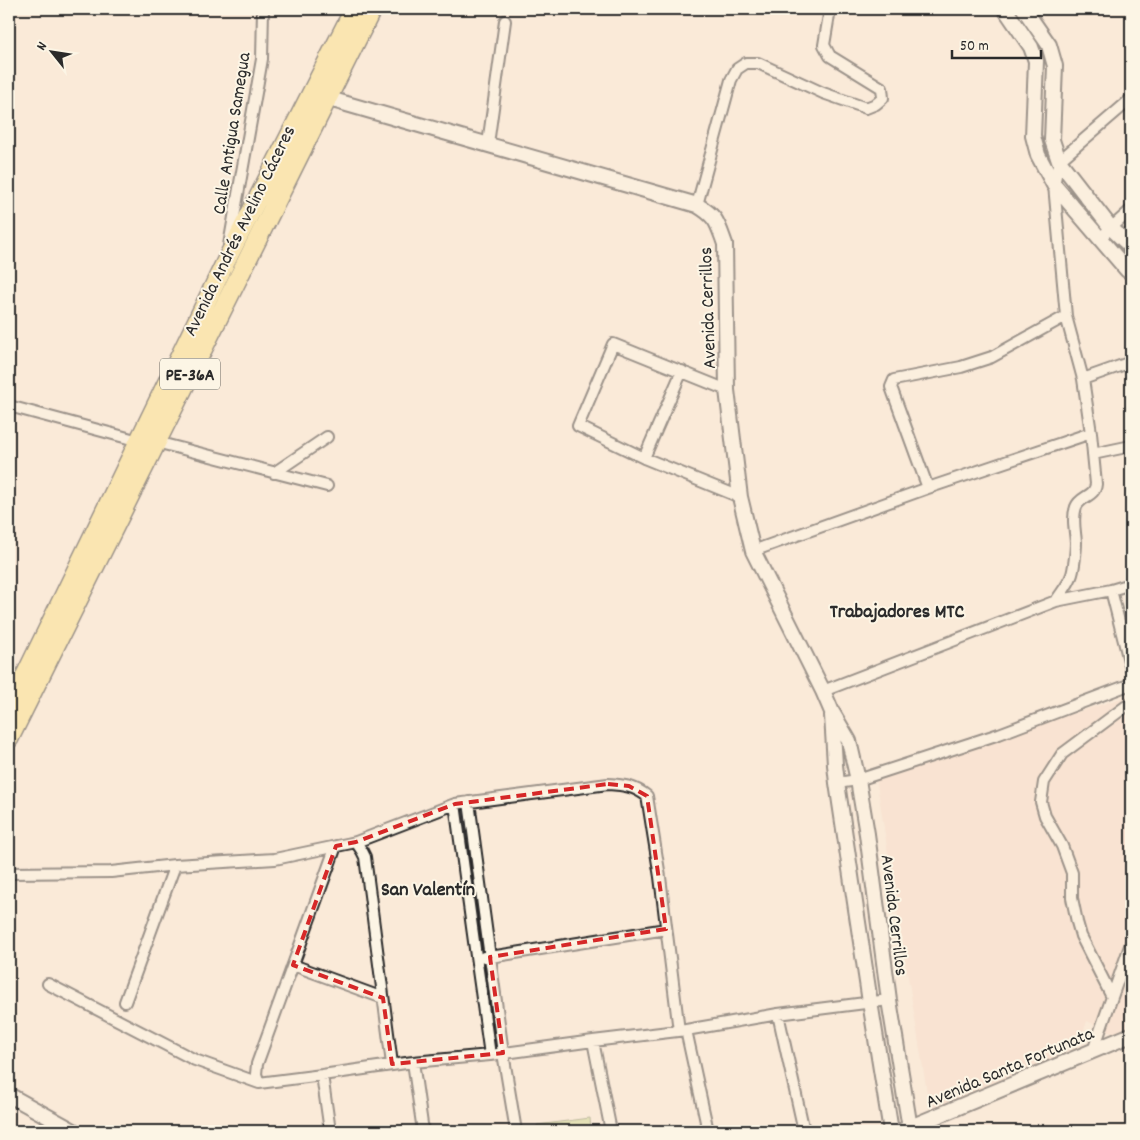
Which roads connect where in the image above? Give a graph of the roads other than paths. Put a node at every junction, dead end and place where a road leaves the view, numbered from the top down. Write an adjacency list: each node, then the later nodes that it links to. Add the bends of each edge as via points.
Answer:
1 (262, 9): 17 (street, Calle Antigua Samegua, via 262,59)
2 (830, 9): 12 (street, via 824,45 830,56 882,88 883,98 866,108 823,93 758,63 746,63 736,69 731,80)
3 (1005, 9): 11 (street, via 1031,47 1036,62 1033,136 1038,156)
4 (1024, 9): 10 (street, via 1049,45 1055,66 1052,140)
5 (363, 11): 7 (highway, Avenida Andrés Avelino Cáceres / PE-36A)
6 (505, 21): 9 (street)
7 (319, 96): 9 (street, Avenida Cerrillos); 17 (highway, Avenida Andrés Avelino Cáceres / PE-36A); 27 (highway, Avenida Andrés Avelino Cáceres / PE-36A)
8 (1131, 99): 10 (street)
9 (488, 144): 12 (street, Avenida Cerrillos)
10 (1059, 161): 11 (street); 14 (street)
11 (1054, 185): 15 (street); 19 (street)
12 (697, 204): 23 (street, Avenida Cerrillos, via 718,224 725,244)
13 (1131, 210): 14 (street)
14 (1111, 228): 15 (street); 16 (street)
15 (1100, 238): 18 (street)
16 (1131, 247)
17 (226, 263): 27 (highway, Avenida Andrés Avelino Cáceres / PE-36A)
18 (1131, 272)
19 (1066, 316): 22 (street); 33 (street, via 992,357 961,367 894,380 891,387)
20 (1131, 362): 22 (street)
21 (682, 371): 23 (street); 30 (street); 30 (street, via 613,344 578,426)
22 (1083, 379): 25 (street)
23 (727, 390): 34 (street, Avenida Cerrillos)
24 (9, 406): 27 (street)
25 (1091, 433): 29 (street); 33 (street)
26 (327, 437): 31 (street)
27 (148, 442): 31 (street); 43 (highway, Avenida Andrés Avelino Cáceres / PE-36A); 45 (highway, Avenida Andrés Avelino Cáceres / PE-36A)
28 (1131, 446): 29 (street)
29 (1093, 454): 38 (street, via 1096,488 1077,505 1072,576)
30 (644, 458): 34 (street)
31 (274, 472): 32 (street)
32 (327, 486)
33 (928, 488): 35 (street)
34 (740, 497): 35 (street, Avenida Cerrillos)
35 (753, 551): 41 (street, Avenida Cerrillos)
36 (1131, 584): 37 (street)
37 (1111, 590): 38 (street); 39 (street)
38 (1056, 601): 41 (street)
39 (1131, 669)
40 (1131, 684): 46 (street, via 999,734)
41 (823, 691): 44 (street, Avenida Cerrillos)
42 (1131, 704): 60 (street, via 1062,754 1044,782 1041,802 1072,873 1072,898 1081,936)
43 (9, 709)
44 (832, 712): 46 (street, Avenida Cerrillos, via 849,741); 47 (street, Avenida Cerrillos)
45 (9, 739)
46 (858, 780): 47 (street); 62 (street, Avenida Cerrillos)
47 (837, 783): 64 (street, Avenida Cerrillos)
48 (469, 802): 49 (street); 54 (street, via 608,784 640,791 647,796); 57 (street)
49 (455, 804): 50 (street); 56 (street)
50 (356, 842): 51 (street); 61 (street, via 365,857)
51 (336, 846): 52 (street, via 274,859); 58 (street)
52 (174, 865): 53 (street, via 111,872); 63 (street)
53 (9, 873)
54 (666, 929): 57 (street); 66 (street)
55 (1131, 943): 60 (street)
56 (476, 956): 57 (street); 71 (street)
57 (490, 957): 70 (street)
58 (293, 964): 61 (street); 75 (street, via 257,1064)
59 (48, 984): 75 (street, via 195,1060)
60 (1112, 997): 69 (street)
61 (383, 998): 73 (street)
62 (889, 1000): 64 (street); 77 (street, Avenida Cerrillos)
63 (125, 1002)
64 (870, 1002): 65 (street); 85 (street, Avenida Cerrillos)
65 (778, 1014): 66 (street); 84 (street)
66 (683, 1031): 68 (street); 83 (street)
67 (1131, 1035): 69 (street, Avenida Santa Fortunata)
68 (593, 1040): 70 (street); 82 (street)
69 (1093, 1051): 77 (street, Avenida Santa Fortunata)
70 (503, 1052): 71 (street); 81 (street)
71 (490, 1055): 72 (street)
72 (413, 1062): 73 (street); 80 (street)
73 (392, 1064): 74 (street)
74 (322, 1075): 75 (street); 79 (street)
75 (258, 1083)
76 (9, 1095): 78 (street)
77 (906, 1129)
78 (74, 1131)
79 (330, 1131)
80 (423, 1131)
81 (516, 1131)
82 (611, 1131)
83 (708, 1131)
84 (804, 1131)
85 (891, 1131)

